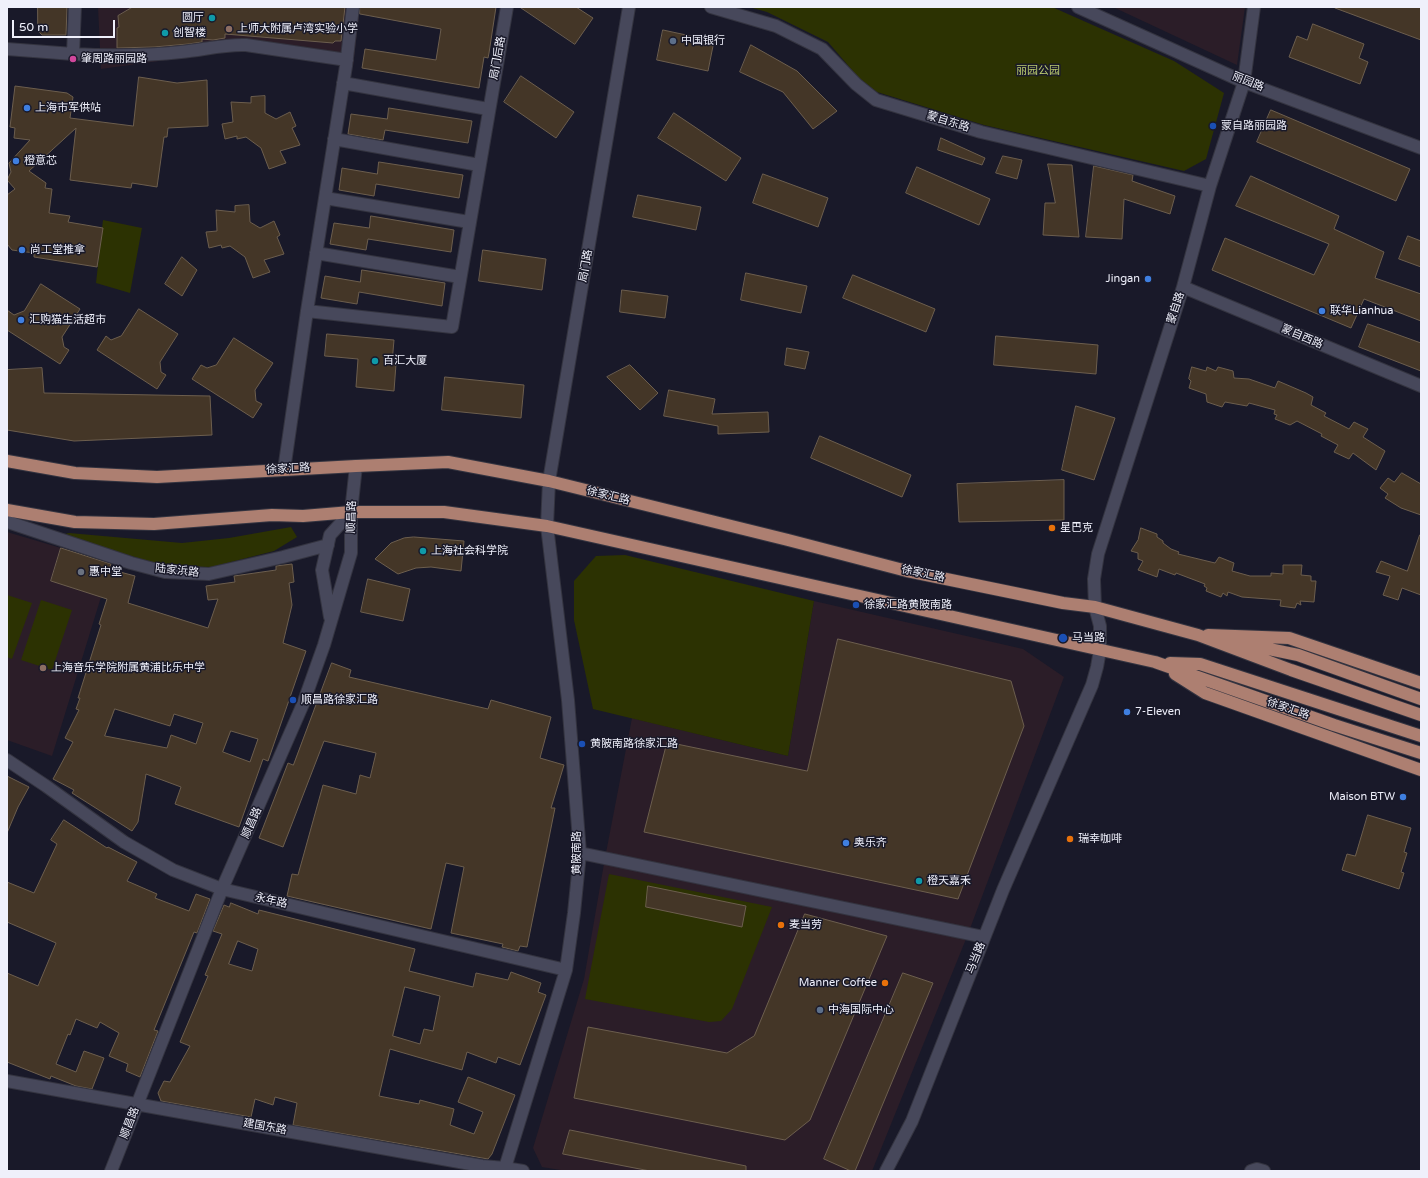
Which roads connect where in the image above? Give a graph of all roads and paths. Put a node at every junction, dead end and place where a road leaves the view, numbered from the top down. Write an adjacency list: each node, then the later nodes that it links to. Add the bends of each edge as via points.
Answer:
1 (75, 7): 9 (street)
2 (353, 7): 10 (street)
3 (507, 7): 13 (street, 局门后路)
4 (629, 7): 28 (street, 局门路)
5 (711, 7): 17 (street, 蒙自东路, via 776,26 822,49 856,84 876,100 981,132)
6 (1078, 7): 11 (street, 丽园路)
7 (1254, 7): 11 (street, 蒙自路)
8 (7, 49): 9 (street)
9 (73, 54): 10 (street, via 141,56 246,45)
10 (346, 63): 12 (street)
11 (1244, 82): 15 (street, 丽园路); 17 (street, 蒙自路)
12 (343, 83): 13 (street); 14 (street)
13 (488, 109): 16 (street, 局门后路)
14 (334, 139): 16 (street); 18 (street)
15 (1421, 148)
16 (479, 165): 19 (street, 局门后路)
17 (1210, 186): 22 (street, 蒙自路)
18 (325, 198): 19 (street); 20 (street)
19 (469, 222): 21 (street, 局门后路)
20 (316, 253): 21 (street); 23 (street)
21 (460, 277): 23 (street, 局门后路, via 452,327)
22 (1183, 287): 24 (street, 蒙自西路); 34 (street, 蒙自路, via 1098,554 1094,579)
23 (307, 311): 27 (street)
24 (1421, 386)
25 (7, 461): 27 (main road, 徐家汇路, via 75,474 157,477)
26 (356, 466): 27 (main road, 徐家汇路); 28 (main road, 徐家汇路, via 448,462); 30 (street, 顺昌路)
27 (284, 470)
28 (550, 481): 32 (street, 局门路); 34 (main road, 徐家汇路, via 907,571)
29 (7, 510): 30 (main road, 徐家汇路, via 75,522 154,524)
30 (351, 512): 32 (main road, 徐家汇路, via 444,512); 33 (street, via 330,535); 35 (street, 顺昌路, via 351,553)
31 (7, 520): 33 (street, 陆家浜路, via 131,563 165,572 209,574)
32 (547, 526): 37 (main road, 徐家汇路); 46 (street, 黄陂南路, via 568,700)
33 (328, 545): 35 (street, via 322,570)
34 (1095, 607): 36 (main road, 徐家汇路); 37 (street, 马当路, via 1100,626)
35 (331, 621): 47 (street, 顺昌路, via 303,704)
36 (1198, 635): 39 (main road, 徐家汇路, via 1289,638); 40 (main road, via 1298,655); 41 (main road, 徐家汇路)
37 (1100, 650): 38 (main road, 徐家汇路); 48 (street, 马当路, via 1092,685)
38 (1155, 662): 42 (main road, 徐家汇路, via 1200,664); 43 (main road, 徐家汇路); 45 (main road, via 1205,693)
39 (1421, 683)
40 (1421, 699)
41 (1421, 715)
42 (1421, 736)
43 (1421, 754)
44 (7, 760): 47 (street, 永年路, via 124,842 173,870)
45 (1421, 770)
46 (580, 853): 48 (street); 49 (street, 黄陂南路)
47 (222, 889): 49 (street, 永年路); 51 (street, 顺昌路)
48 (984, 937): 55 (street, 马当路, via 912,1121)
49 (566, 970): 52 (street, 黄陂南路)
50 (7, 1081): 51 (street, 建国东路)
51 (138, 1105): 52 (street, 建国东路); 53 (street, 顺昌路)
52 (504, 1169): 54 (street, 建国东路)
53 (111, 1171)
54 (523, 1171)
55 (886, 1171)
56 (1251, 1171): 57 (street)
57 (1264, 1171)

